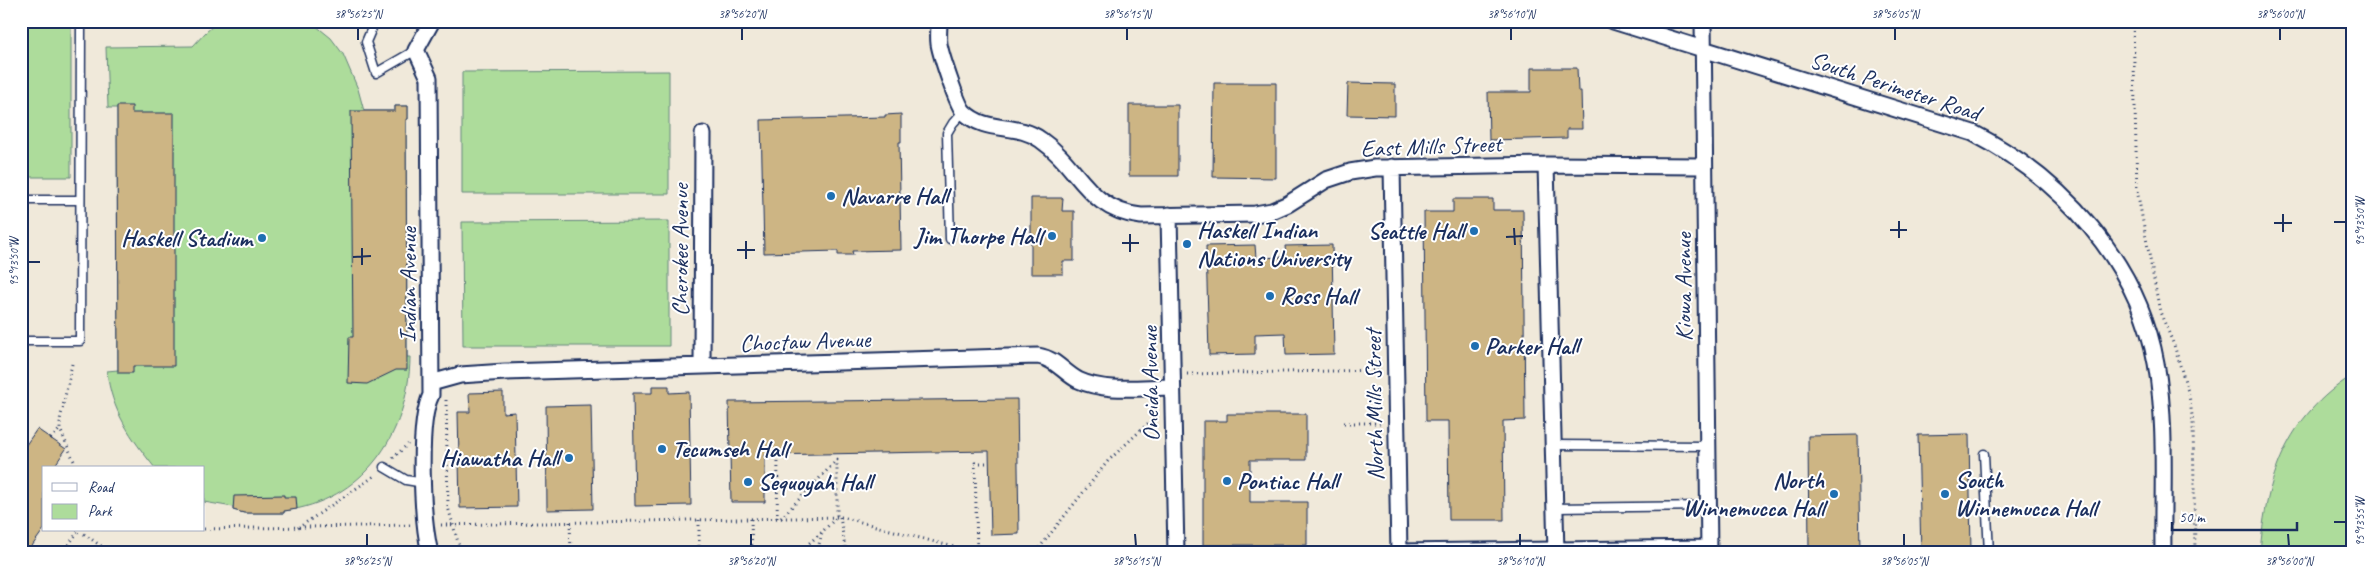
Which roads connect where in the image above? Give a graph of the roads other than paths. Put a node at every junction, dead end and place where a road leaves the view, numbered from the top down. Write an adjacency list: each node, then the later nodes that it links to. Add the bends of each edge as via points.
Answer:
1 (81, 21): 15 (lane)
2 (375, 21): 8 (lane, via 366,42 376,73)
3 (432, 21): 8 (street)
4 (939, 21): 9 (street, via 939,45 955,96)
5 (1613, 21): 7 (street, South Perimeter Road)
6 (1703, 21): 7 (street, Kiowa Avenue)
7 (1703, 48): 12 (street, Kiowa Avenue); 35 (street, South Perimeter Road, via 1973,133 2004,151 2080,213 2126,278 2147,327 2156,362 2161,397)
8 (416, 50): 20 (street, Indian Avenue, via 429,78)
9 (964, 111): 16 (street, East Mills Street, via 985,125 1017,129 1041,140 1101,202 1116,211 1141,216); 17 (lane, via 947,133)
10 (702, 134): 19 (street, Cherokee Avenue)
11 (1546, 165): 12 (street, East Mills Street); 13 (street, East Mills Street); 22 (street)
12 (1704, 166): 23 (street, Kiowa Avenue)
13 (1392, 167): 16 (street, East Mills Street, via 1350,172 1326,180 1272,211); 31 (street, North Mills Street)
14 (21, 200): 15 (lane)
15 (80, 200): 18 (lane, via 80,341)
16 (1169, 215): 21 (street, Oneida Avenue)
17 (950, 239)
18 (21, 341)
19 (702, 366): 20 (street, Choctaw Avenue, via 505,372 460,375); 21 (street, Choctaw Avenue, via 1038,356 1055,361 1078,379 1094,386)
20 (438, 381): 26 (street, Indian Avenue, via 424,415)
21 (1172, 386): 30 (street, Oneida Avenue)
22 (1553, 445): 23 (lane); 28 (street)
23 (1707, 446): 27 (street, Kiowa Avenue)
24 (1984, 454): 34 (lane)
25 (384, 467): 26 (lane, via 406,480)
26 (424, 483): 33 (street, Indian Avenue, via 425,525)
27 (1708, 506): 28 (lane); 29 (street, Kiowa Avenue)
28 (1555, 508): 32 (street)
29 (1708, 550): 32 (street)
30 (1176, 552)
31 (1399, 552): 32 (street)
32 (1556, 552)
33 (430, 553)
34 (1989, 553)
35 (2163, 553)

